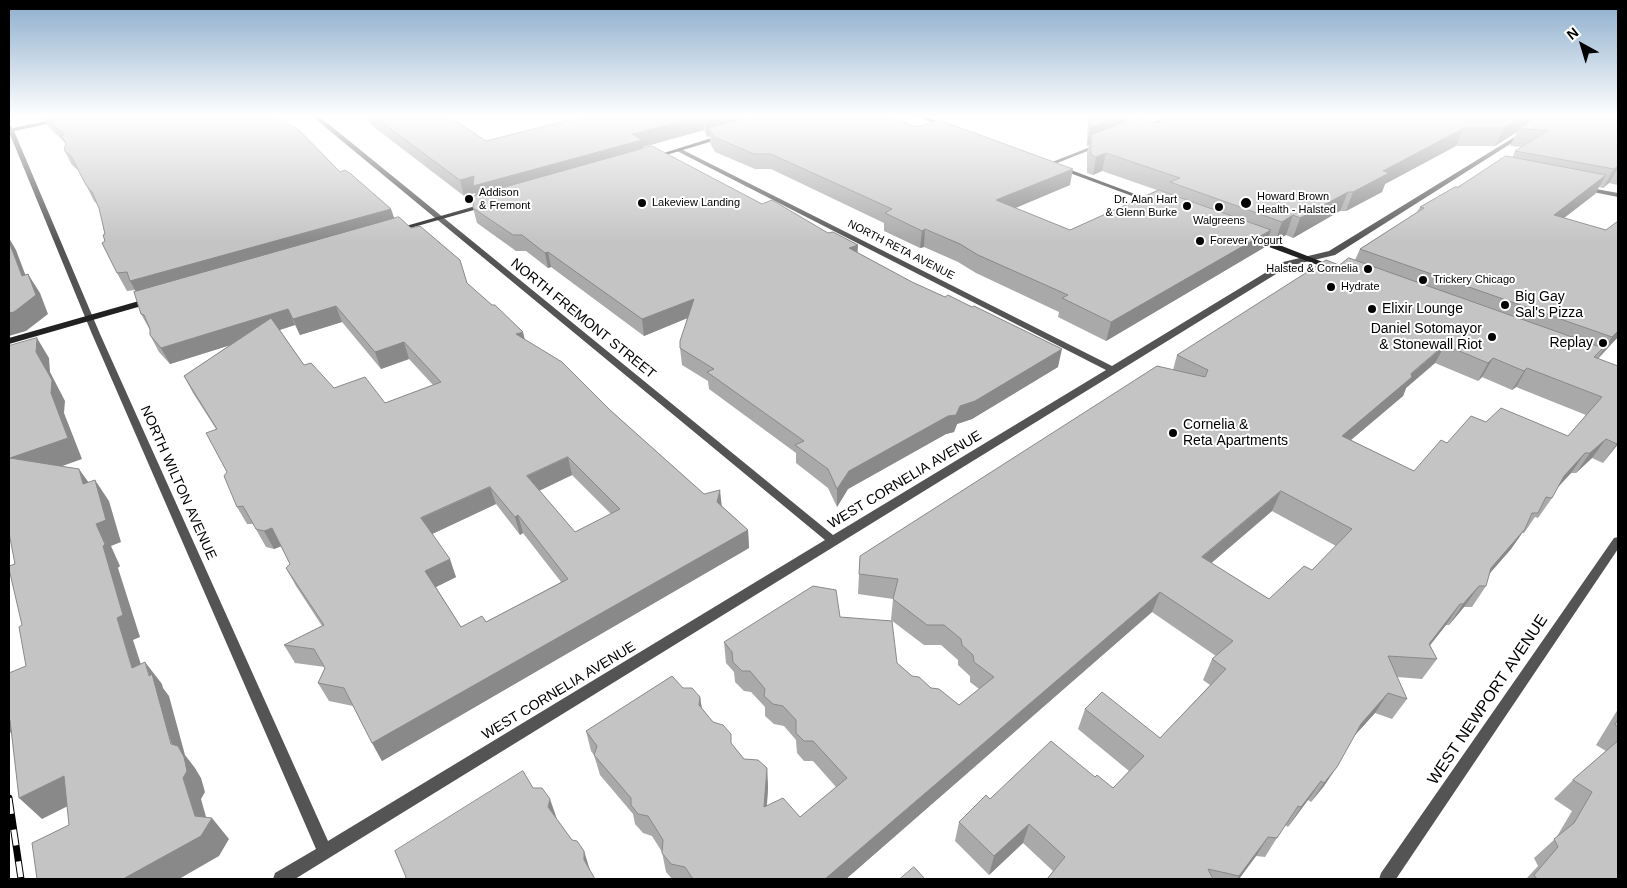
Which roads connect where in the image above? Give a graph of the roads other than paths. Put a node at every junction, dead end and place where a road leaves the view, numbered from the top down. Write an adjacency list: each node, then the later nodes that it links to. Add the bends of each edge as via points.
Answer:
1 (22, 158): 22 (street, NORTH WILTON AVENUE)
2 (366, 158): 16 (street, NORTH FREMONT STREET)
3 (649, 158): 7 (street)
4 (696, 158): 24 (street, NORTH RETA AVENUE)
5 (1064, 158): 9 (street)
6 (1484, 158): 10 (street, WEST CORNELIA AVENUE)
7 (644, 160)
8 (1041, 161): 9 (street)
9 (1050, 164): 15 (street)
10 (1472, 166): 11 (street); 19 (street, WEST CORNELIA AVENUE, via 1332,252)
11 (1487, 169)
12 (1580, 188): 13 (street)
13 (1618, 195)
14 (499, 201): 16 (street)
15 (1163, 205)
16 (438, 219): 17 (street); 25 (street, NORTH FREMONT STREET)
17 (390, 232)
18 (1252, 238): 19 (street)
19 (1311, 259): 20 (street); 24 (street, WEST CORNELIA AVENUE, via 1286,264)
20 (1341, 270)
21 (157, 299): 22 (street)
22 (89, 318): 23 (street); 27 (street, NORTH WILTON AVENUE)
23 (9, 341)
24 (1113, 370): 25 (street, WEST CORNELIA AVENUE)
25 (833, 541): 27 (street, WEST CORNELIA AVENUE)
26 (1618, 541): 29 (street, WEST NEWPORT AVENUE)
27 (326, 852): 28 (street, WEST CORNELIA AVENUE)
28 (281, 879)
29 (1387, 879)

